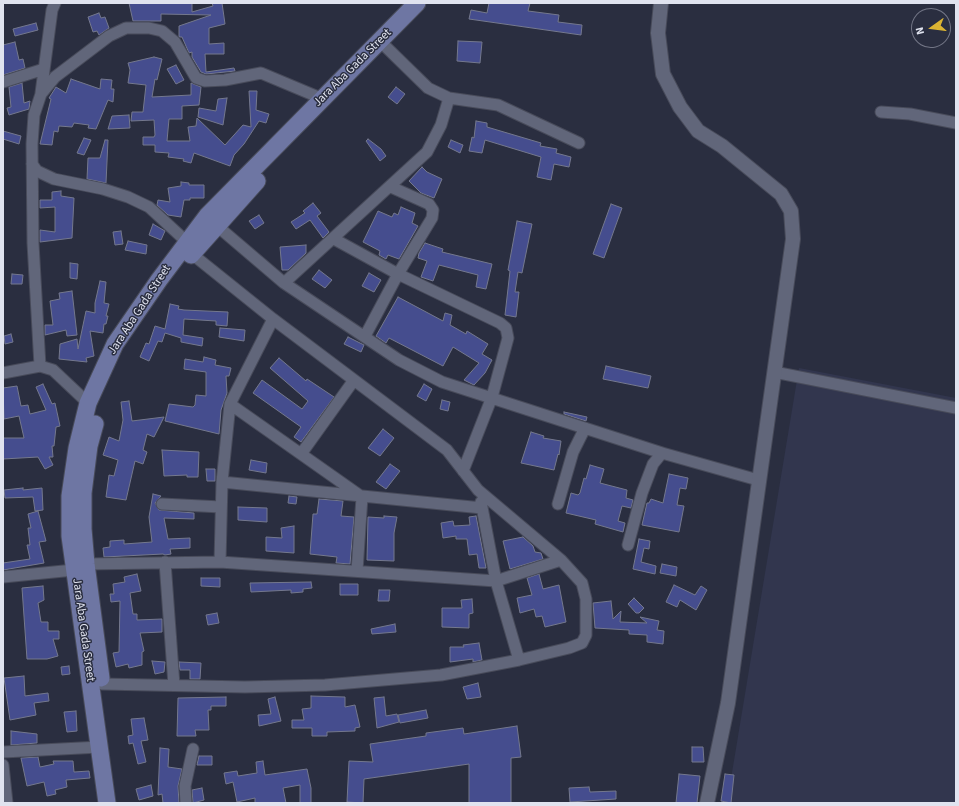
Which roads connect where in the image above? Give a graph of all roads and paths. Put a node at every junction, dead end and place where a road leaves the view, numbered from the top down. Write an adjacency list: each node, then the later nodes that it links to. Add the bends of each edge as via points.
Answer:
1 (55, 3): 6 (street)
2 (417, 3): 10 (main road, Jara Aba Gada Street)
3 (428, 3): 5 (main road, Jara Aba Gada Street)
4 (662, 3): 24 (street, via 658,32 663,74 680,107 698,131 722,146 781,194 791,211 793,239)
5 (384, 45): 9 (street, via 428,88); 16 (main road, Jara Aba Gada Street)
6 (44, 70): 7 (street); 8 (street)
7 (3, 82)
8 (41, 94): 10 (street, via 55,77 109,36 126,28 149,28 162,31 175,42 196,78 205,81 225,80 261,73); 14 (street, via 34,115)
9 (449, 98): 13 (street, via 498,105); 15 (street, via 441,125 427,152)
10 (322, 99): 18 (main road, Jara Aba Gada Street, via 207,216)
11 (881, 112): 12 (street, via 910,114)
12 (956, 123)
13 (579, 143)
14 (32, 164): 18 (street, via 37,171 54,179 103,189 149,207); 23 (street, via 33,243)
15 (391, 187): 17 (street); 19 (street, via 428,204 433,210 432,218)
16 (216, 225): 18 (main road, Jara Aba Gada Street); 20 (street)
17 (334, 239): 19 (street); 20 (street)
18 (189, 248): 21 (street); 28 (main road, Jara Aba Gada Street, via 159,280 115,344); 47 (main road, Jara Aba Gada Street, via 120,357 99,405 89,446)
19 (398, 274): 22 (street); 27 (street, via 506,328 508,338)
20 (284, 283): 22 (street)
21 (273, 319): 26 (street); 29 (street)
22 (365, 336): 27 (street, via 399,360 442,382)
23 (40, 366): 25 (street); 28 (street, via 53,370)
24 (774, 372): 30 (street); 35 (street)
25 (3, 373)
26 (354, 380): 33 (street); 34 (street, via 447,450)
27 (492, 397): 31 (street); 34 (street)
28 (88, 404): 47 (main road, Jara Aba Gada Street, via 76,448 70,496 70,536)
29 (230, 404): 33 (street); 36 (street)
30 (956, 408)
31 (585, 428): 32 (street); 40 (street, via 573,452)
32 (662, 453): 35 (street); 43 (street, via 653,464 642,493)
33 (301, 454): 38 (street)
34 (463, 471): 37 (street)
35 (758, 480): 62 (street, via 728,704)
36 (222, 482): 38 (street); 41 (street)
37 (478, 490): 42 (street); 44 (street)
38 (362, 497): 42 (street); 48 (street)
39 (162, 504): 41 (street)
40 (558, 504)
41 (221, 508): 46 (street)
42 (482, 508): 50 (street)
43 (628, 545)
44 (561, 560): 50 (street); 51 (street, via 582,583 586,599 586,635 582,644)
45 (165, 562): 46 (street); 47 (street); 53 (street)
46 (220, 562): 48 (street)
47 (80, 567): 49 (street); 52 (main road, Jara Aba Gada Street); 54 (main road, Jara Aba Gada Street)
48 (357, 571): 50 (street)
49 (3, 577)
50 (496, 581): 51 (street)
51 (519, 660): 53 (street, via 441,675 325,685)
52 (102, 684): 53 (street); 60 (main road, Jara Aba Gada Street)
53 (174, 685)
54 (100, 747): 56 (street); 59 (main road, Jara Aba Gada Street)
55 (193, 749): 61 (street, via 185,786)
56 (3, 752)
57 (3, 765): 58 (street)
58 (7, 803)
59 (107, 803)
60 (115, 803)
61 (186, 803)
62 (707, 803)

